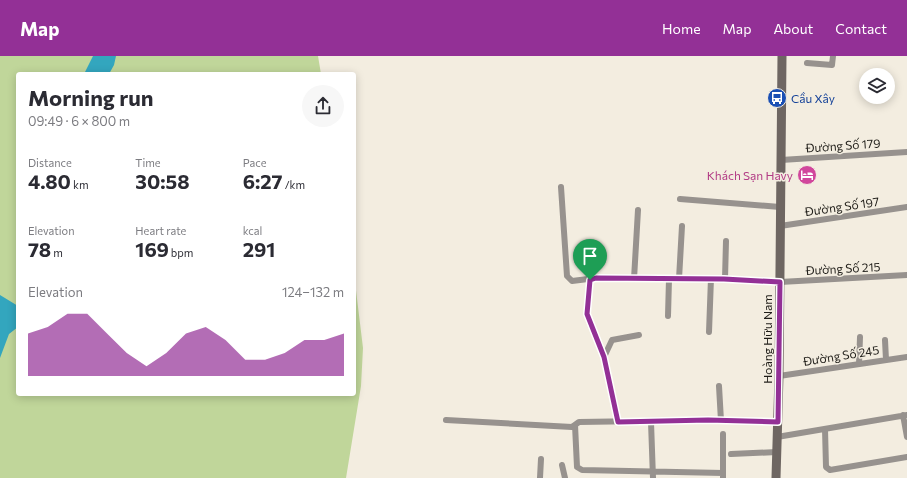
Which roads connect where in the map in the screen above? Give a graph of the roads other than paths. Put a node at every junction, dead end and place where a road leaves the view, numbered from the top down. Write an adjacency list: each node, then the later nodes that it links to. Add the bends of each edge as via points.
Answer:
1 (782, 56): 5 (main road, Hoàng Hữu Nam)
2 (833, 56): 3 (street, via 832,65)
3 (807, 63)
4 (907, 152): 5 (street, Đường Số 179)
5 (781, 160): 8 (main road, Hoàng Hữu Nam)
6 (561, 187): 20 (street, Đường Số 215, via 567,276 572,281)
7 (680, 200): 8 (street)
8 (780, 207): 12 (main road, Hoàng Hữu Nam)
9 (907, 207): 12 (street, Đường Số 197)
10 (638, 210): 16 (street)
11 (682, 226): 18 (street)
12 (780, 226): 21 (main road, Hoàng Hữu Nam)
13 (726, 241): 19 (street)
14 (907, 275): 21 (street, Đường Số 215)
15 (711, 278): 18 (street, Đường Số 215); 19 (street, Đường Số 215); 23 (street)
16 (634, 279): 17 (street, Đường Số 215); 20 (street, Đường Số 215)
17 (670, 279): 18 (street, Đường Số 215); 22 (street)
18 (678, 279)
19 (724, 279): 21 (street, Đường Số 215)
20 (590, 280): 27 (street, via 587,314)
21 (780, 282): 31 (main road, Hoàng Hữu Nam)
22 (668, 316)
23 (709, 332)
24 (639, 335): 27 (street, via 612,340)
25 (860, 337): 30 (street)
26 (885, 340): 29 (street)
27 (604, 357): 36 (street)
28 (907, 357): 29 (street, Đường Số 245)
29 (886, 360): 30 (street, Đường Số 245)
30 (859, 364): 31 (street, Đường Số 245)
31 (779, 376): 38 (main road, Hoàng Hữu Nam)
32 (719, 386): 35 (street)
33 (905, 415): 40 (street); 43 (street)
34 (446, 420): 39 (street, via 572,427)
35 (721, 421): 37 (street); 38 (street)
36 (618, 422): 37 (street); 39 (street, via 579,422)
37 (651, 422): 49 (street)
38 (778, 422): 42 (main road, Hoàng Hữu Nam)
39 (575, 425): 49 (street, via 577,467 582,470)
40 (825, 429): 42 (street); 46 (street, via 826,467 830,470)
41 (723, 434): 50 (street)
42 (777, 437): 44 (main road, Hoàng Hữu Nam)
43 (907, 437)
44 (777, 452): 45 (street); 54 (main road, Hoàng Hữu Nam)
45 (731, 454)
46 (907, 457)
47 (542, 459): 51 (street)
48 (562, 465): 52 (street)
49 (653, 476): 50 (street); 53 (street)
50 (723, 476)
51 (540, 478)
52 (565, 478)
53 (647, 478)
54 (776, 478)

